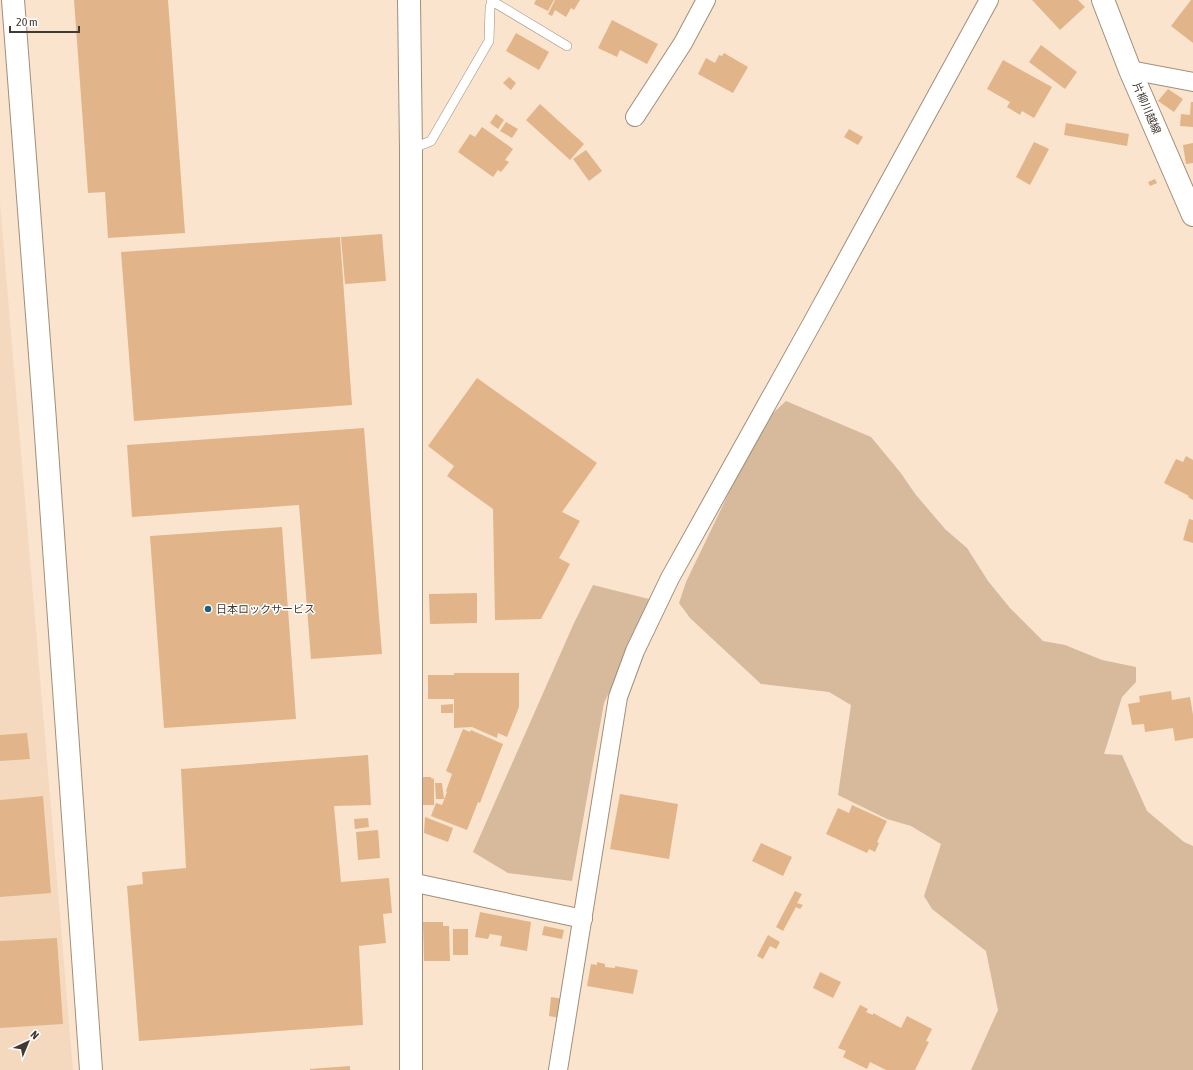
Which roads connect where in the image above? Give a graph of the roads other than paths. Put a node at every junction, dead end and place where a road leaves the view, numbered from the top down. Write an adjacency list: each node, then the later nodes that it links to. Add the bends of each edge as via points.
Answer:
1 (13, 0): 15 (street)
2 (409, 0): 11 (street)
3 (706, 0): 10 (street, via 683,43)
4 (989, 0): 14 (street, via 670,578 635,652 618,697)
5 (1103, 0): 8 (street, 片柳川越線)
6 (492, 1): 7 (lane); 11 (lane, via 489,41 431,141)
7 (567, 46)
8 (1130, 70): 9 (street); 12 (street, 片柳川越線)
9 (1193, 82)
10 (635, 117)
11 (411, 149): 13 (street)
12 (1193, 215)
13 (411, 882): 14 (street); 16 (street)
14 (583, 919): 17 (street)
15 (91, 1070)
16 (411, 1070)
17 (558, 1070)

